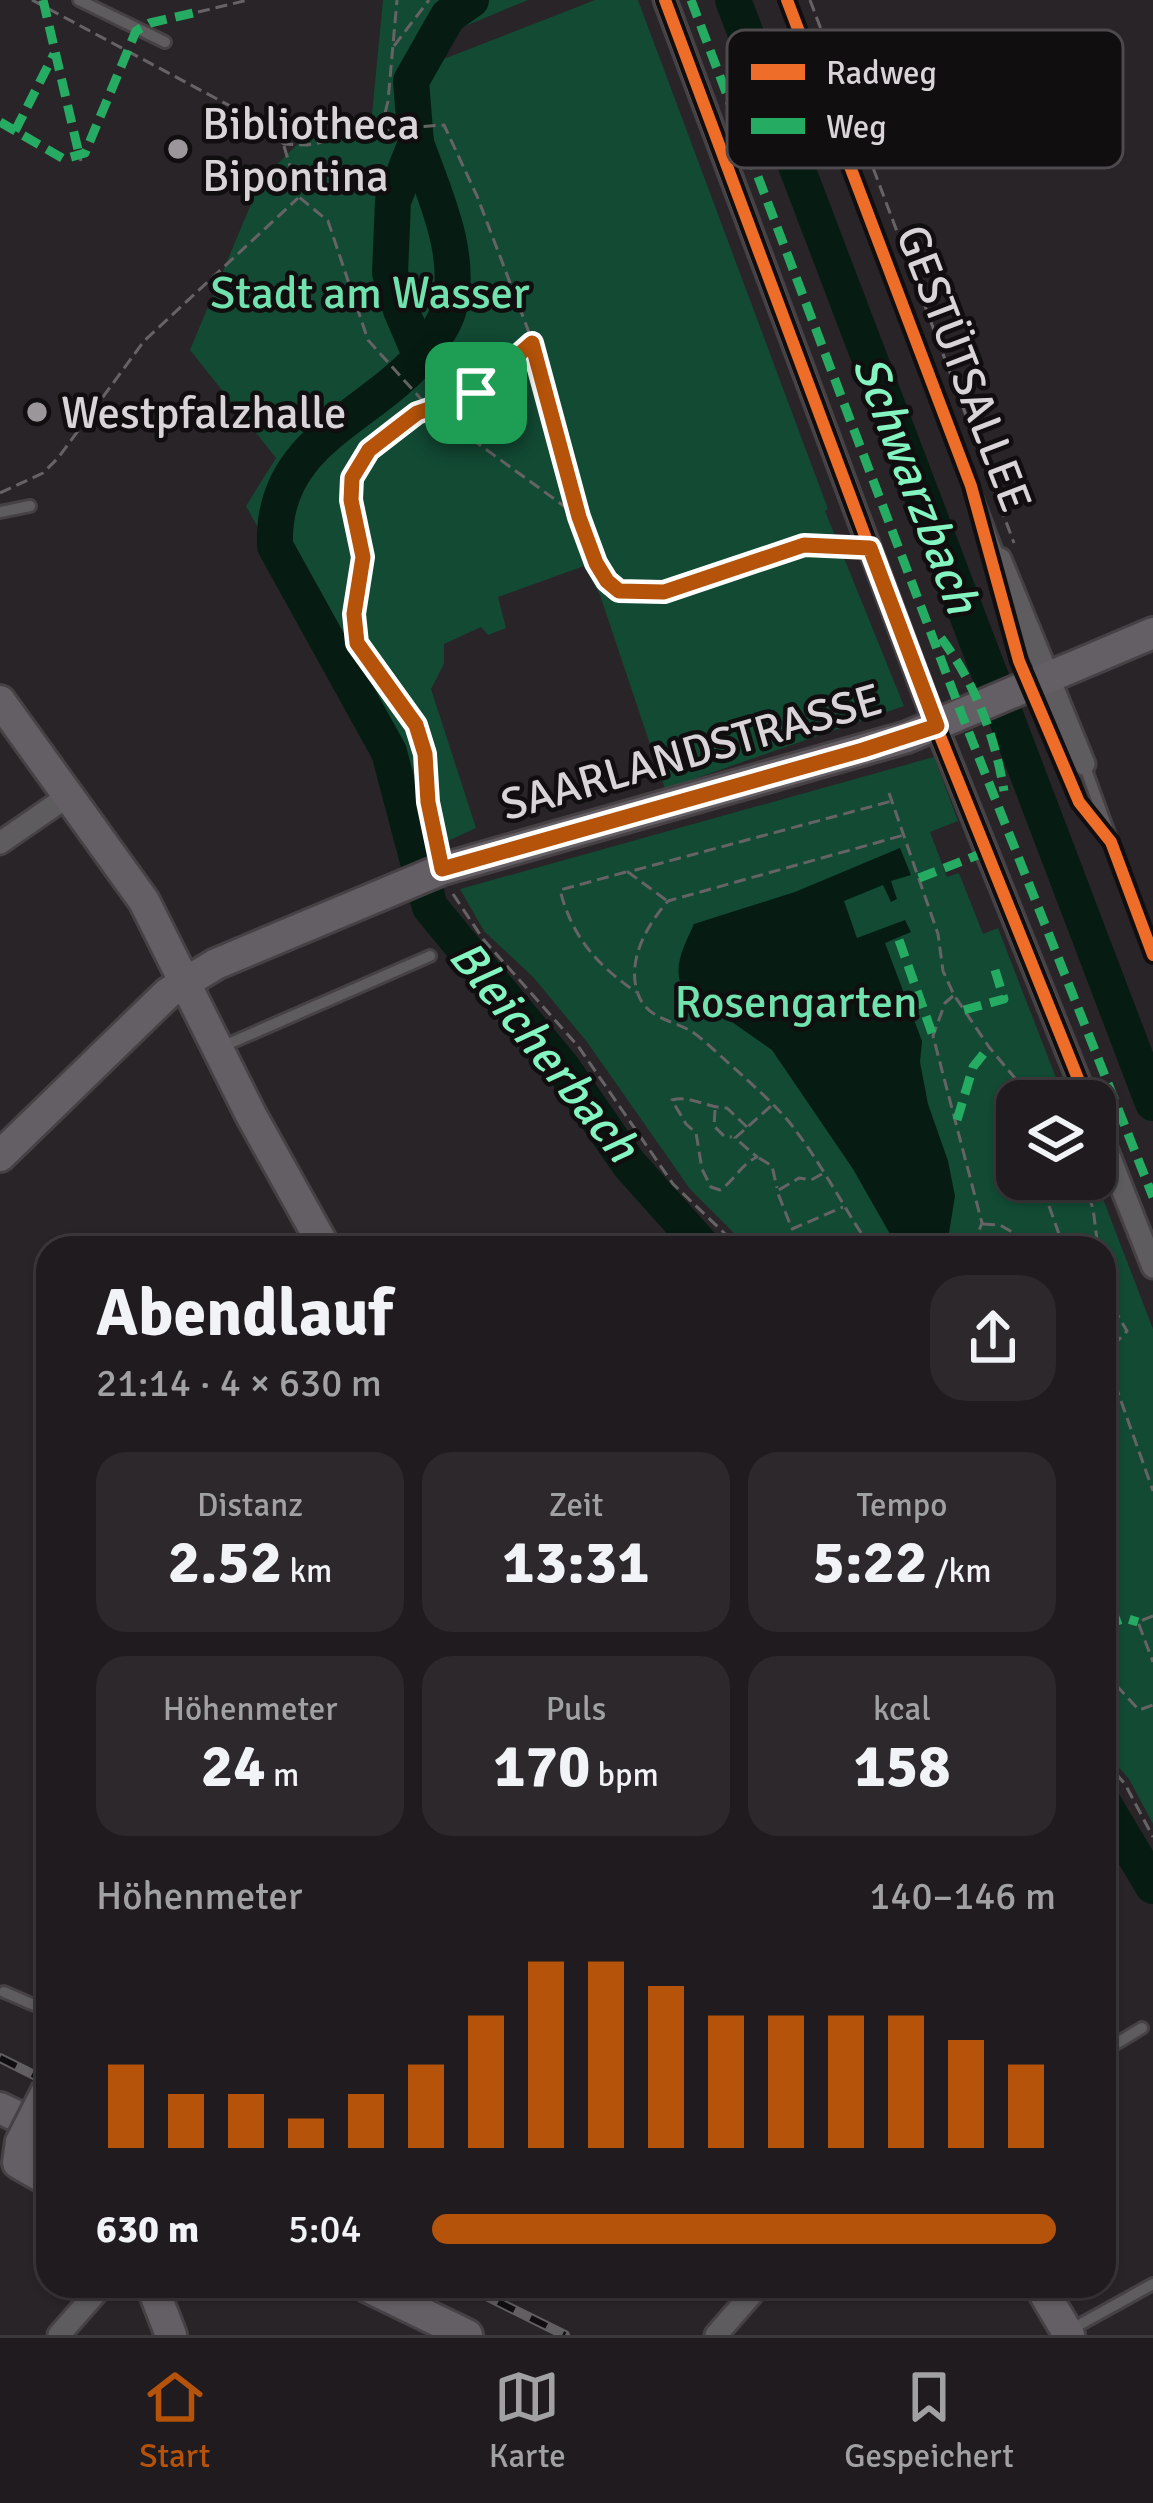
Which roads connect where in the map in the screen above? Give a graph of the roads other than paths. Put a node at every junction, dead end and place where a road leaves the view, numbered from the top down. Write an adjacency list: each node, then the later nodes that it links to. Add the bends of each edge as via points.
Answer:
1 (79, 0): 5 (lane)
2 (665, 0): 6 (street)
3 (787, 0): 4 (lane, GESTÜTSALLEE)
4 (799, 30)
5 (165, 42)
6 (727, 166)
7 (728, 168): 15 (street)
8 (854, 168): 11 (lane, GESTÜTSALLEE)
9 (30, 506): 10 (lane)
10 (0, 512)
11 (1008, 553): 13 (street, GESTÜTSALLEE)
12 (1153, 633): 13 (main road, SAARLANDSTRASSE)
13 (1043, 682): 15 (main road, SAARLANDSTRASSE); 16 (street, GESTÜTSALLEE)
14 (0, 701): 17 (main road)
15 (937, 726): 21 (main road, SAARLANDSTRASSE, via 425,876); 23 (street)
16 (1084, 764): 19 (lane, GESTÜTSALLEE)
17 (68, 796): 18 (street); 21 (main road, via 144,901)
18 (0, 844)
19 (1153, 955)
20 (430, 956): 22 (lane)
21 (186, 980): 22 (main road); 24 (main road, SAARLANDSTRASSE)
22 (219, 1048): 26 (main road)
23 (1080, 1080)
24 (0, 1156)
25 (1116, 1173): 27 (street)
26 (319, 1236)
27 (1153, 1267)
28 (4, 1992): 29 (lane)
29 (36, 2007)
30 (1142, 2028): 31 (lane)
31 (1116, 2044)
32 (0, 2108): 34 (main road)
33 (36, 2116): 34 (main road, bridge)
34 (22, 2148)
35 (1153, 2284): 41 (lane)
36 (91, 2298): 42 (street)
37 (157, 2298): 43 (main road)
38 (390, 2298): 44 (main road)
39 (748, 2298): 45 (street)
40 (1047, 2298): 41 (main road)
41 (1068, 2333)
42 (59, 2335)
43 (171, 2335)
44 (466, 2335)
45 (716, 2335)

